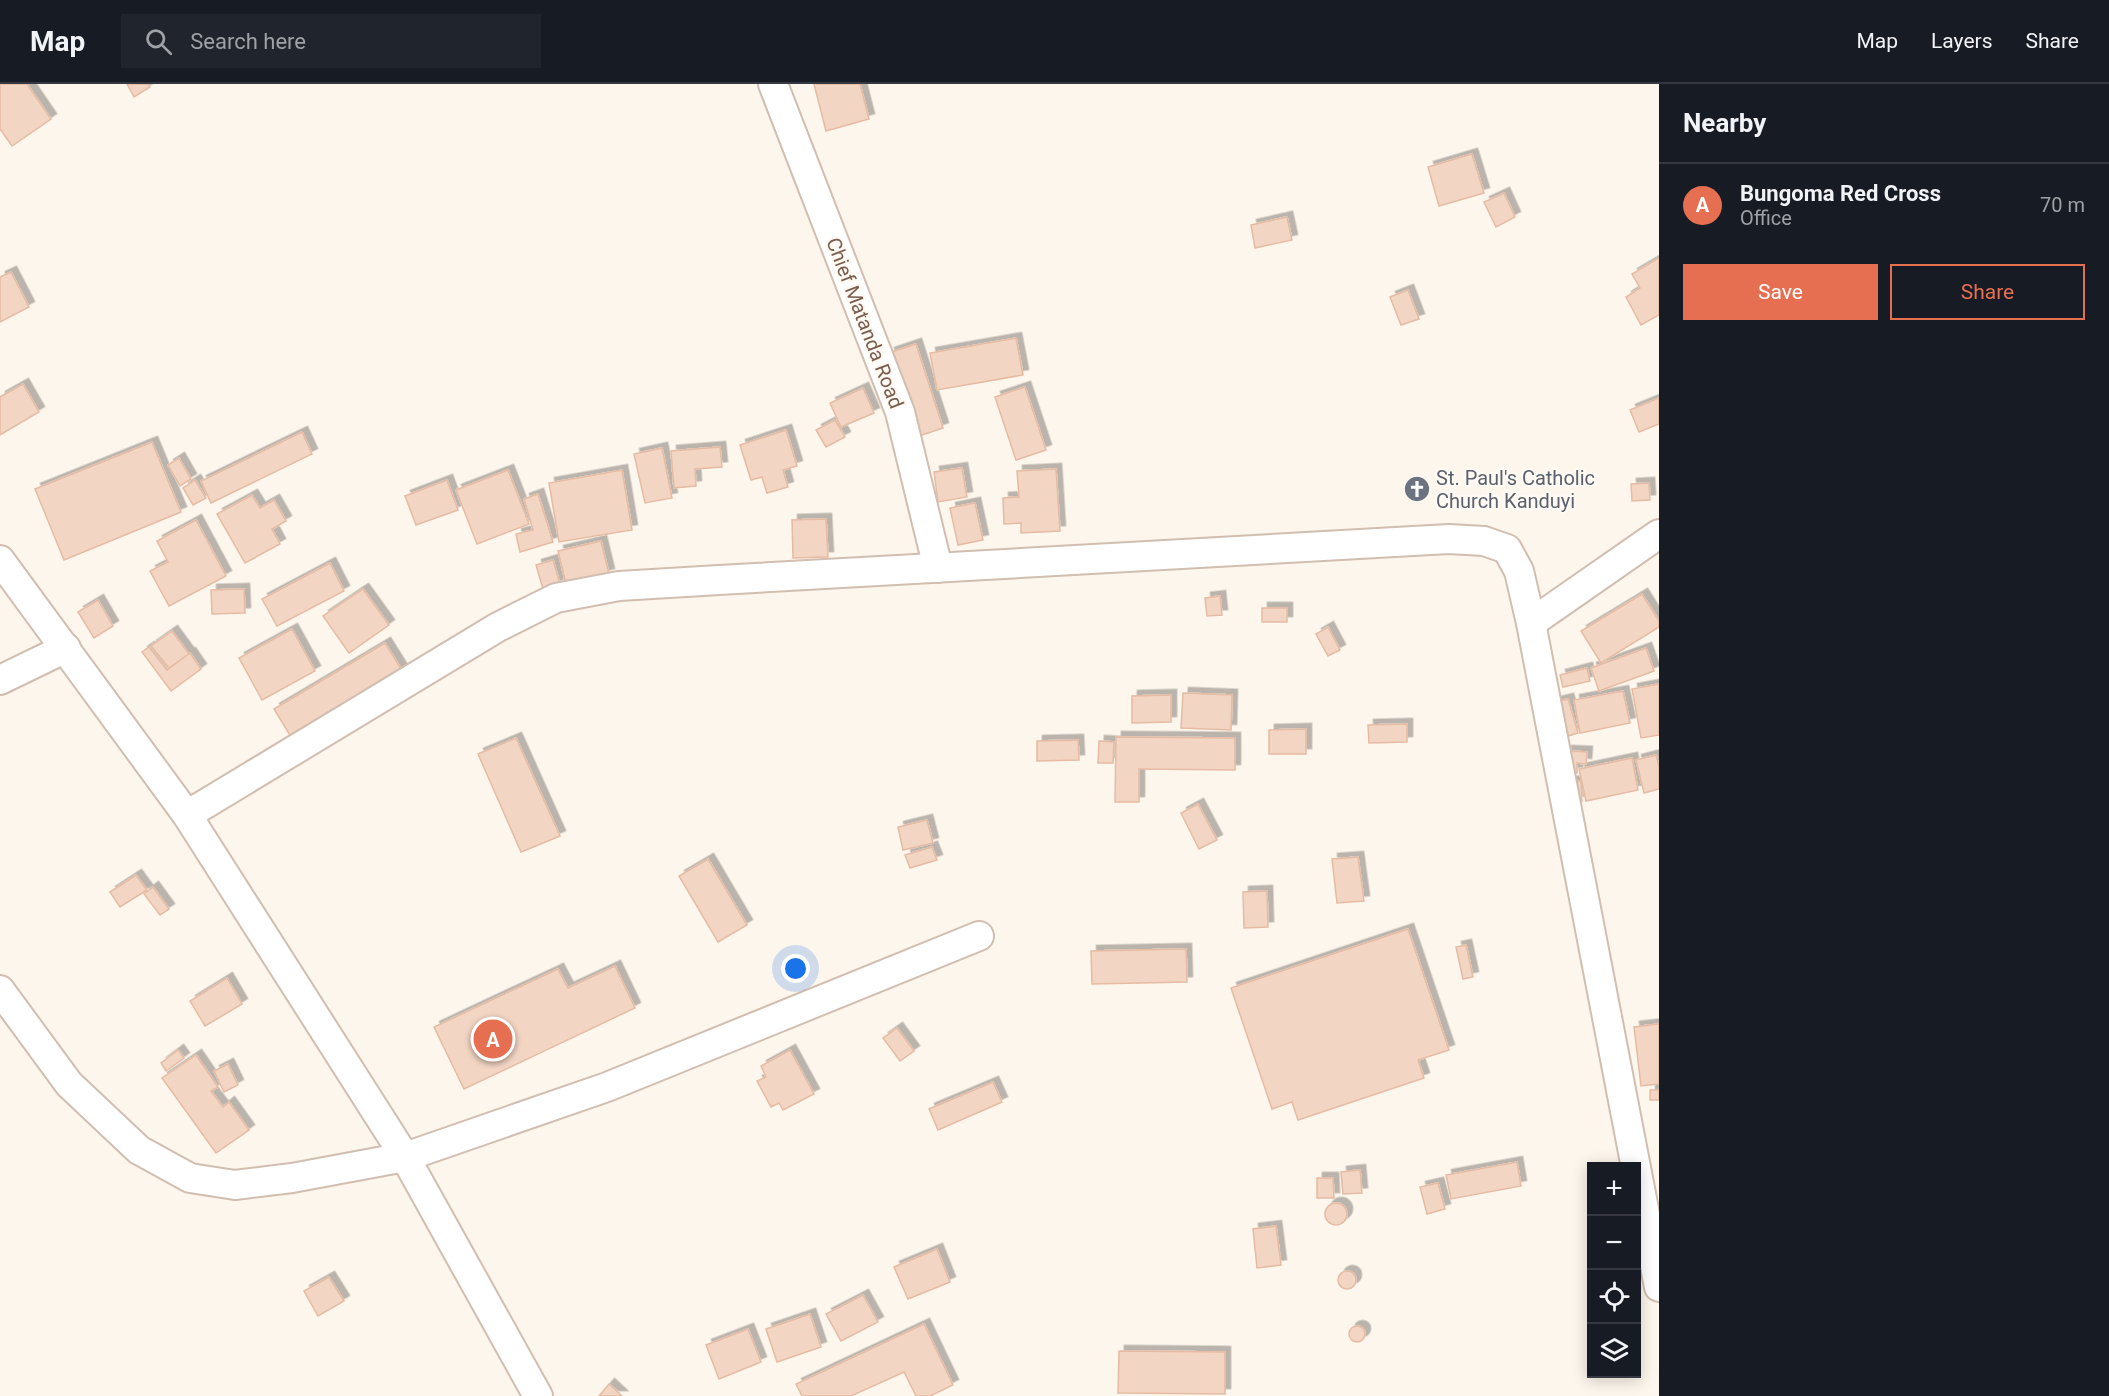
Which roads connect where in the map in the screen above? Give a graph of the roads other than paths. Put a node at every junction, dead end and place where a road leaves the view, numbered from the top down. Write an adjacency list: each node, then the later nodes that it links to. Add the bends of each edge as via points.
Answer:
1 (773, 84): 4 (street, Chief Matanda Road, via 900,412)
2 (1659, 534): 5 (street)
3 (0, 560): 6 (street)
4 (938, 568): 5 (street, via 1449,539 1484,541 1507,549 1519,571); 8 (street, via 619,586 556,598 498,627)
5 (1531, 623): 12 (street)
6 (66, 648): 7 (street); 8 (street)
7 (0, 681)
8 (188, 815): 11 (street)
9 (979, 936): 11 (street, via 607,1087)
10 (0, 990): 11 (street, via 69,1084 139,1150 190,1178 236,1185)
11 (405, 1157): 13 (street)
12 (1659, 1287)
13 (538, 1396)

